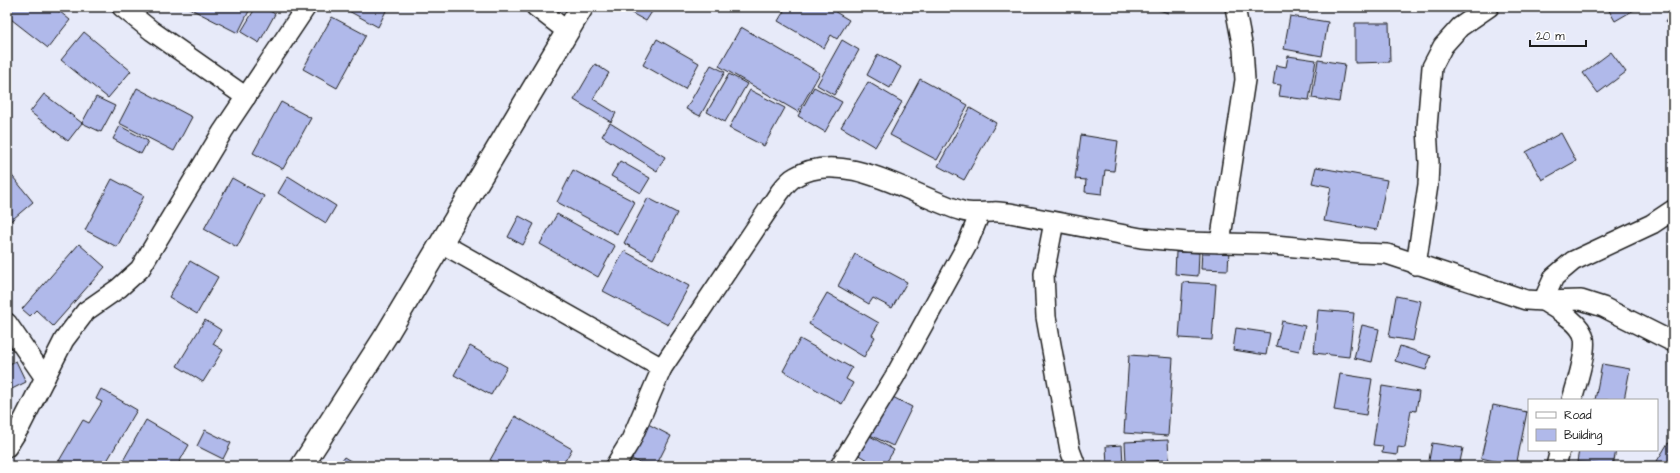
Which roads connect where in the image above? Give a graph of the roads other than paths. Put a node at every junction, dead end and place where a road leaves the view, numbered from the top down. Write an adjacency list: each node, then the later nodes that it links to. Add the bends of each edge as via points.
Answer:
1 (122, 7): 8 (street)
2 (306, 7): 8 (street)
3 (536, 7): 7 (street)
4 (582, 7): 7 (main road)
5 (1235, 7): 13 (street, via 1243,49 1245,80)
6 (1489, 7): 14 (street, via 1460,27 1443,46 1432,67 1427,127 1428,185)
7 (567, 31): 12 (main road)
8 (246, 97): 19 (street, via 140,269 119,288 86,311 64,340)
9 (1673, 210): 15 (street, via 1652,224 1573,261 1554,277)
10 (980, 213): 11 (street, via 1010,213); 18 (street, via 963,212 872,175 836,167 812,169 794,177 780,192); 25 (street, via 956,266 895,376)
11 (1054, 222): 13 (street, via 1141,238); 26 (street, via 1044,274 1046,316 1070,450)
12 (441, 243): 18 (street); 23 (main road, via 388,334)
13 (1220, 243): 14 (street, via 1387,254)
14 (1416, 265): 15 (street, via 1526,300)
15 (1543, 301): 17 (street, via 1581,300 1603,307); 20 (street, via 1565,314 1578,327 1584,338 1583,356)
16 (7, 323): 19 (street)
17 (1673, 342)
18 (662, 368): 24 (street, via 631,440)
19 (45, 378): 21 (street)
20 (1572, 399)
21 (7, 447)
22 (1560, 451): 27 (street)
23 (302, 466)
24 (615, 466)
25 (840, 466)
26 (1076, 466)
27 (1556, 466)

